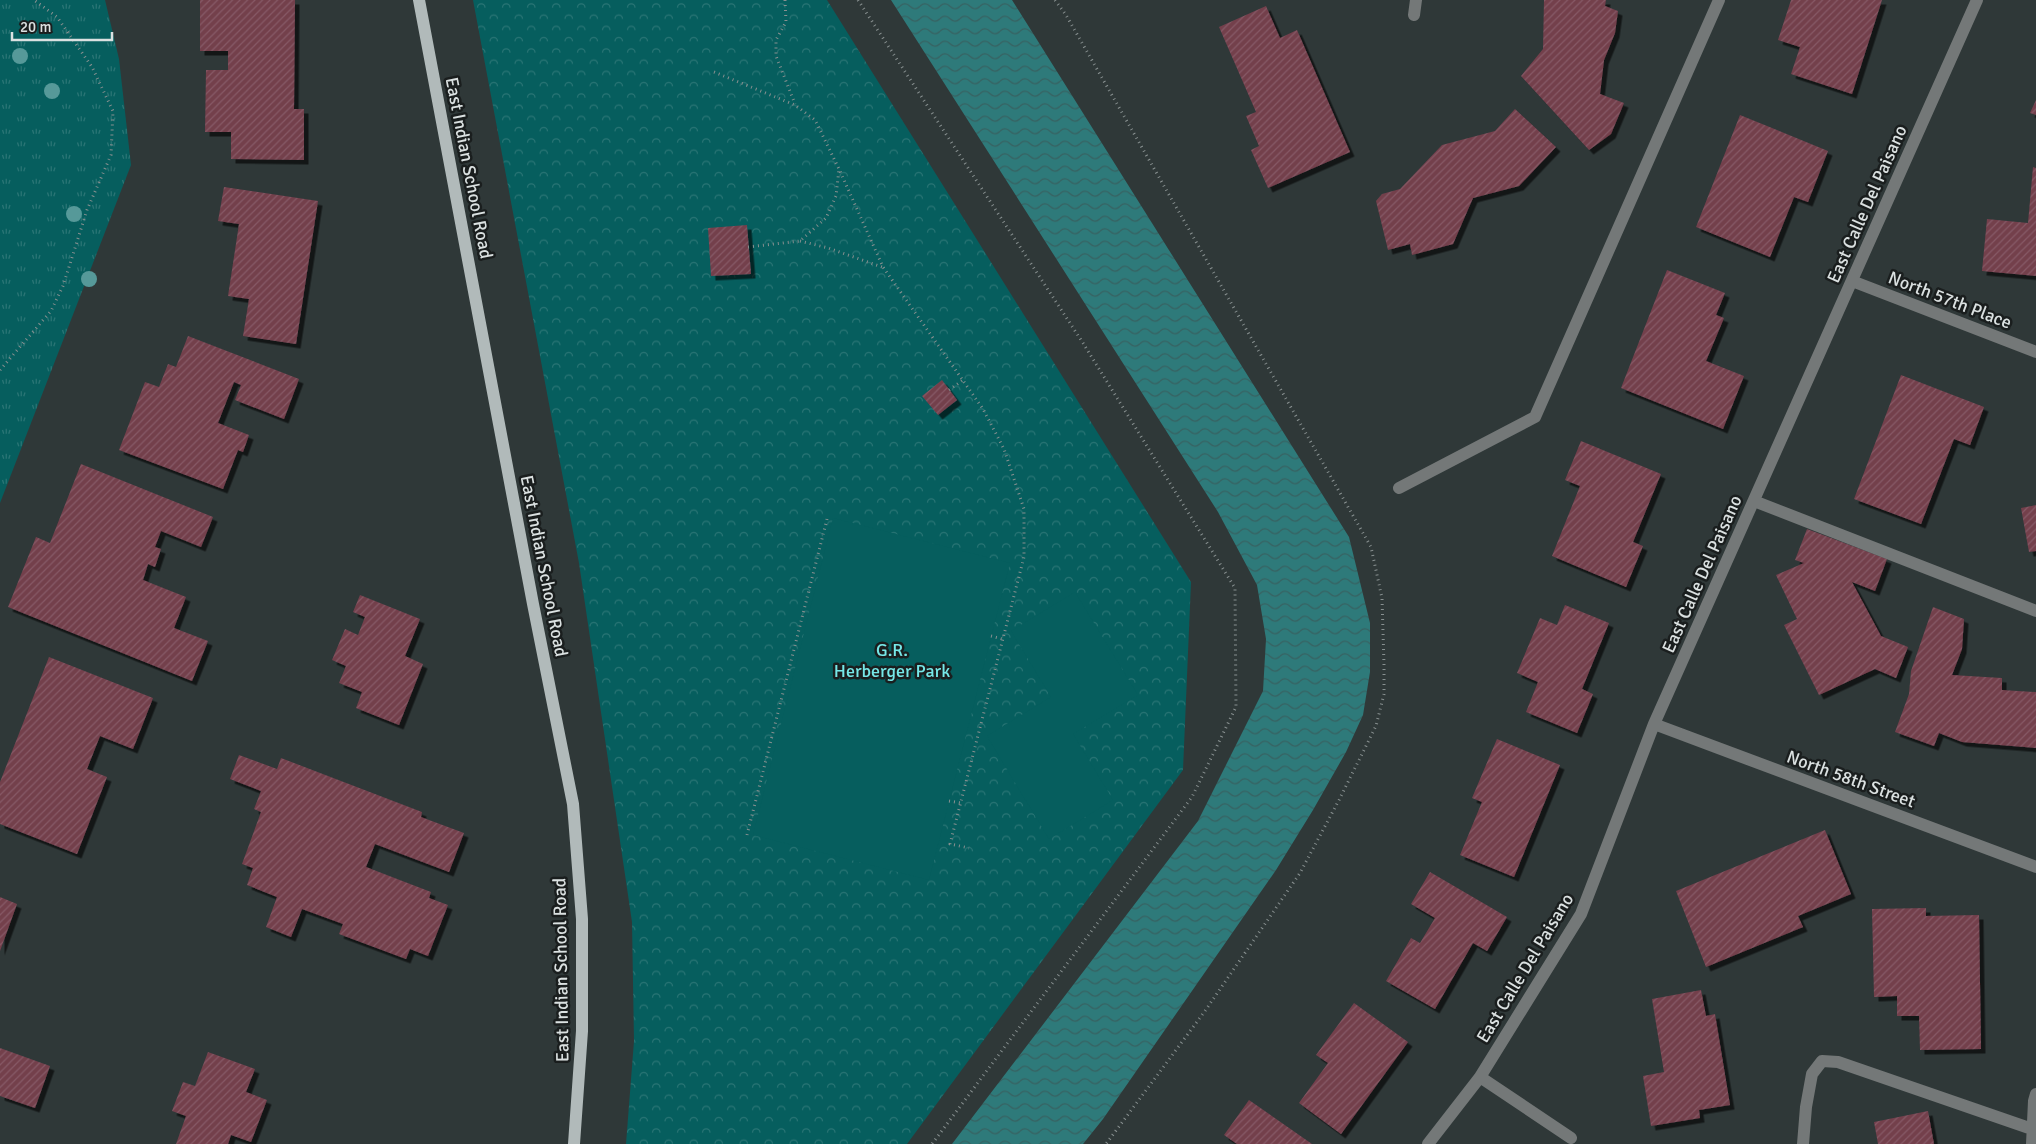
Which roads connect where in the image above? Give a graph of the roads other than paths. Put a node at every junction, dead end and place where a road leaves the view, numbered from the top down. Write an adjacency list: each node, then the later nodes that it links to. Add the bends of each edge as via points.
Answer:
1 (419, 0): 17 (main road, East Indian School Road, via 573,804 582,919 582,1031)
2 (1416, 0): 5 (street)
3 (1719, 0): 8 (street, via 1535,417)
4 (1977, 0): 6 (street, East Calle Del Paisano)
5 (1414, 15)
6 (1852, 281): 7 (street, North 57th Place); 9 (street, East Calle Del Paisano)
7 (2036, 352)
8 (1399, 488)
9 (1754, 501): 10 (street); 11 (street, East Calle Del Paisano)
10 (2036, 611)
11 (1654, 724): 12 (street, North 58th Street); 13 (street, East Calle Del Paisano, via 1580,914)
12 (2036, 867)
13 (1480, 1077): 16 (street); 18 (street, East Calle Del Paisano)
14 (2036, 1094): 15 (street)
15 (2032, 1129): 19 (street, via 1838,1062 1822,1061 1812,1074); 20 (street)
16 (1572, 1138)
17 (574, 1144)
18 (1428, 1144)
19 (1803, 1144)
20 (2032, 1144)

